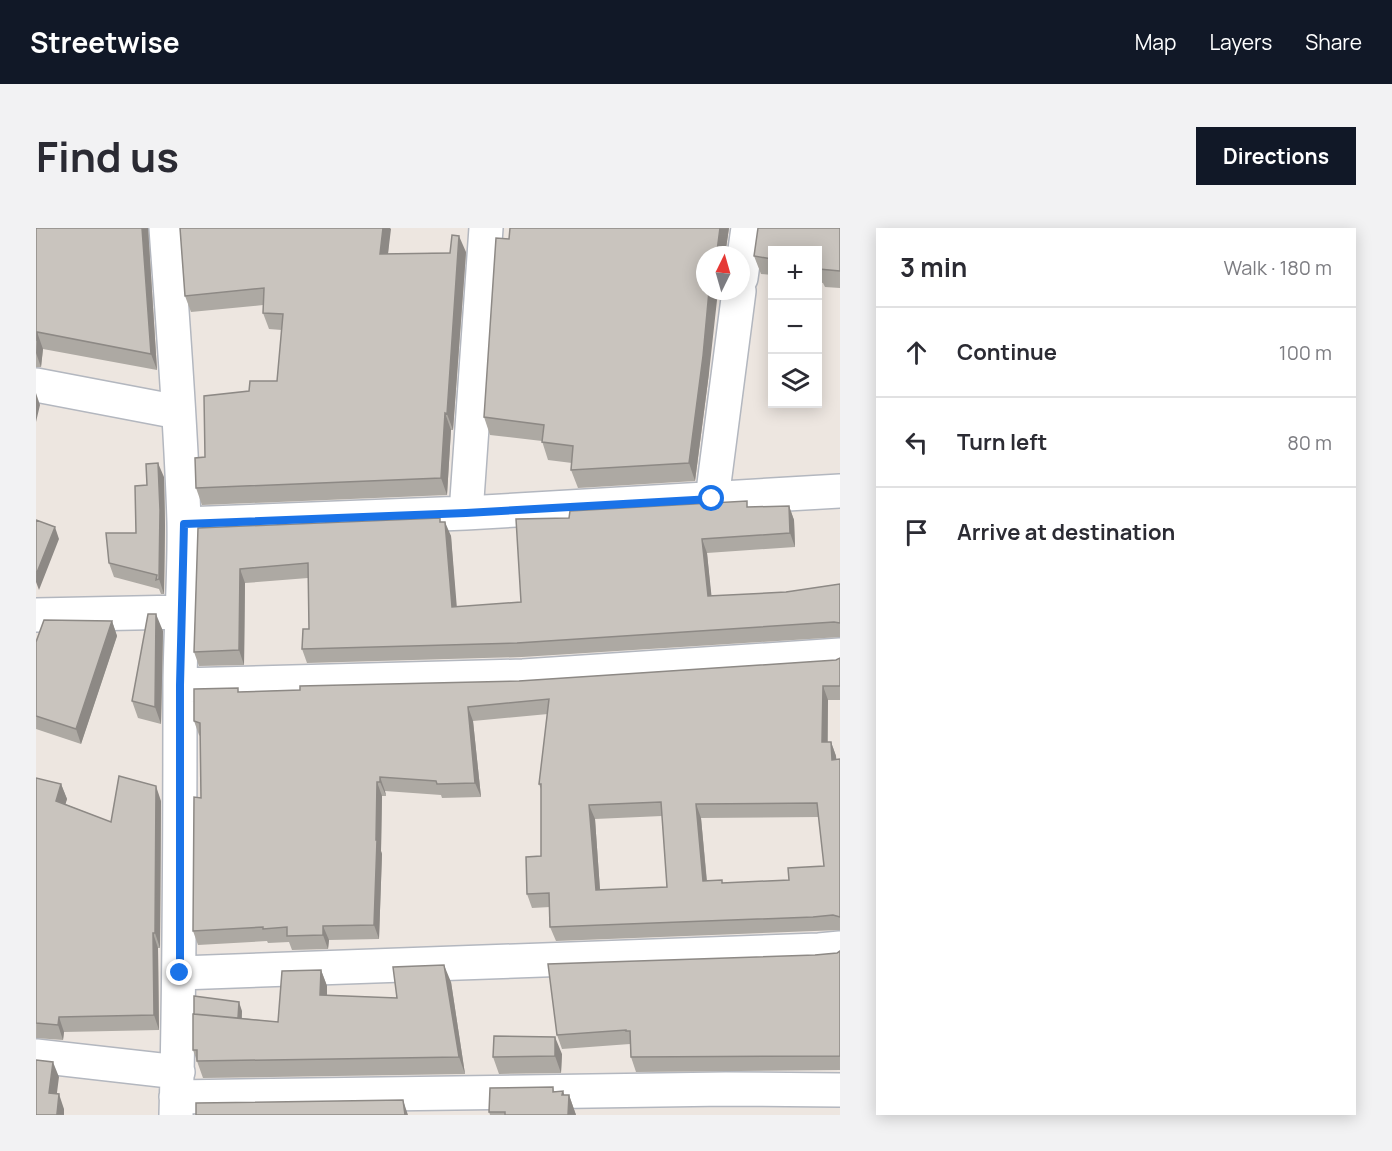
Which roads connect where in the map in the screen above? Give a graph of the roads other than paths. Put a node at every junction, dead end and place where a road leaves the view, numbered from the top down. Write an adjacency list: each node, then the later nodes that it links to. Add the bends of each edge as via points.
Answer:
1 (166, 228): 7 (street)
2 (486, 228): 10 (street)
3 (748, 228): 4 (street)
4 (745, 246)
5 (738, 300): 9 (street)
6 (36, 385): 7 (street)
7 (178, 412): 11 (street)
8 (840, 491): 9 (street)
9 (712, 499): 10 (street)
10 (466, 513): 11 (street)
11 (184, 524): 12 (street)
12 (183, 612): 13 (street); 15 (street)
13 (36, 615)
14 (840, 655): 15 (street, via 523,676)
15 (180, 685): 17 (street)
16 (840, 948): 17 (street)
17 (180, 973): 20 (street)
18 (36, 1056): 20 (street)
19 (840, 1090): 20 (street)
20 (177, 1095)

